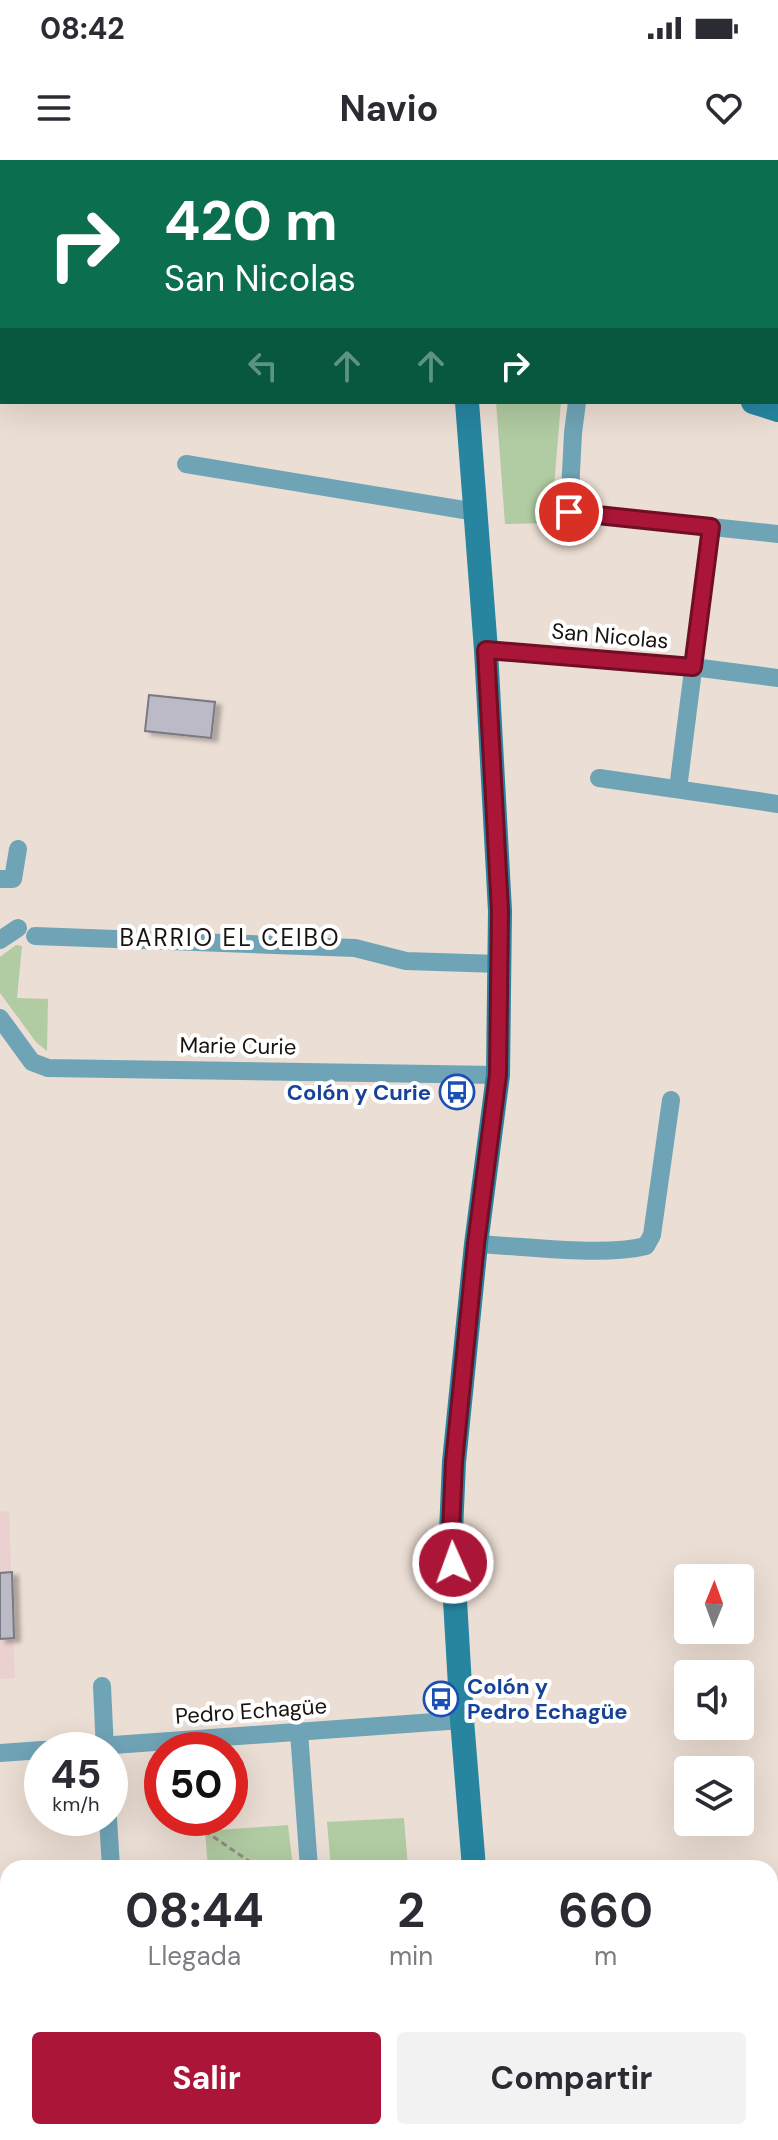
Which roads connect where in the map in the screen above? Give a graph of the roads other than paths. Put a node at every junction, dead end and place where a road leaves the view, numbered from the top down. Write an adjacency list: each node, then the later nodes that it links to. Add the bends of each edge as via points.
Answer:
1 (467, 404): 4 (main road)
2 (577, 404): 5 (street, via 569,512)
3 (186, 464): 4 (street)
4 (476, 512): 7 (main road)
5 (711, 527): 6 (street); 8 (street)
6 (778, 534)
7 (486, 650): 8 (street, San Nicolas); 16 (main road)
8 (693, 667): 9 (street, San Nicolas); 11 (street)
9 (778, 678)
10 (599, 778): 11 (street)
11 (678, 789): 12 (street)
12 (778, 804)
13 (18, 849): 14 (street, via 13,879)
14 (0, 879)
15 (0, 940): 16 (street, via 26,932 355,948 406,961)
16 (499, 964): 18 (main road)
17 (0, 1018): 18 (street, Marie Curie, via 32,1062 48,1068)
18 (498, 1075): 20 (main road)
19 (671, 1100): 20 (street, via 652,1235 646,1246 604,1250)
20 (476, 1244): 22 (main road, via 451,1532)
21 (102, 1686): 23 (street)
22 (462, 1720): 24 (street, Pedro Echagüe); 31 (main road)
23 (104, 1732)
24 (299, 1732): 25 (street, Pedro Echagüe); 30 (street)
25 (128, 1746)
26 (24, 1751): 27 (street, Pedro Echagüe)
27 (0, 1753)
28 (109, 1836): 29 (street)
29 (111, 1860)
30 (308, 1860)
31 (473, 1860)

